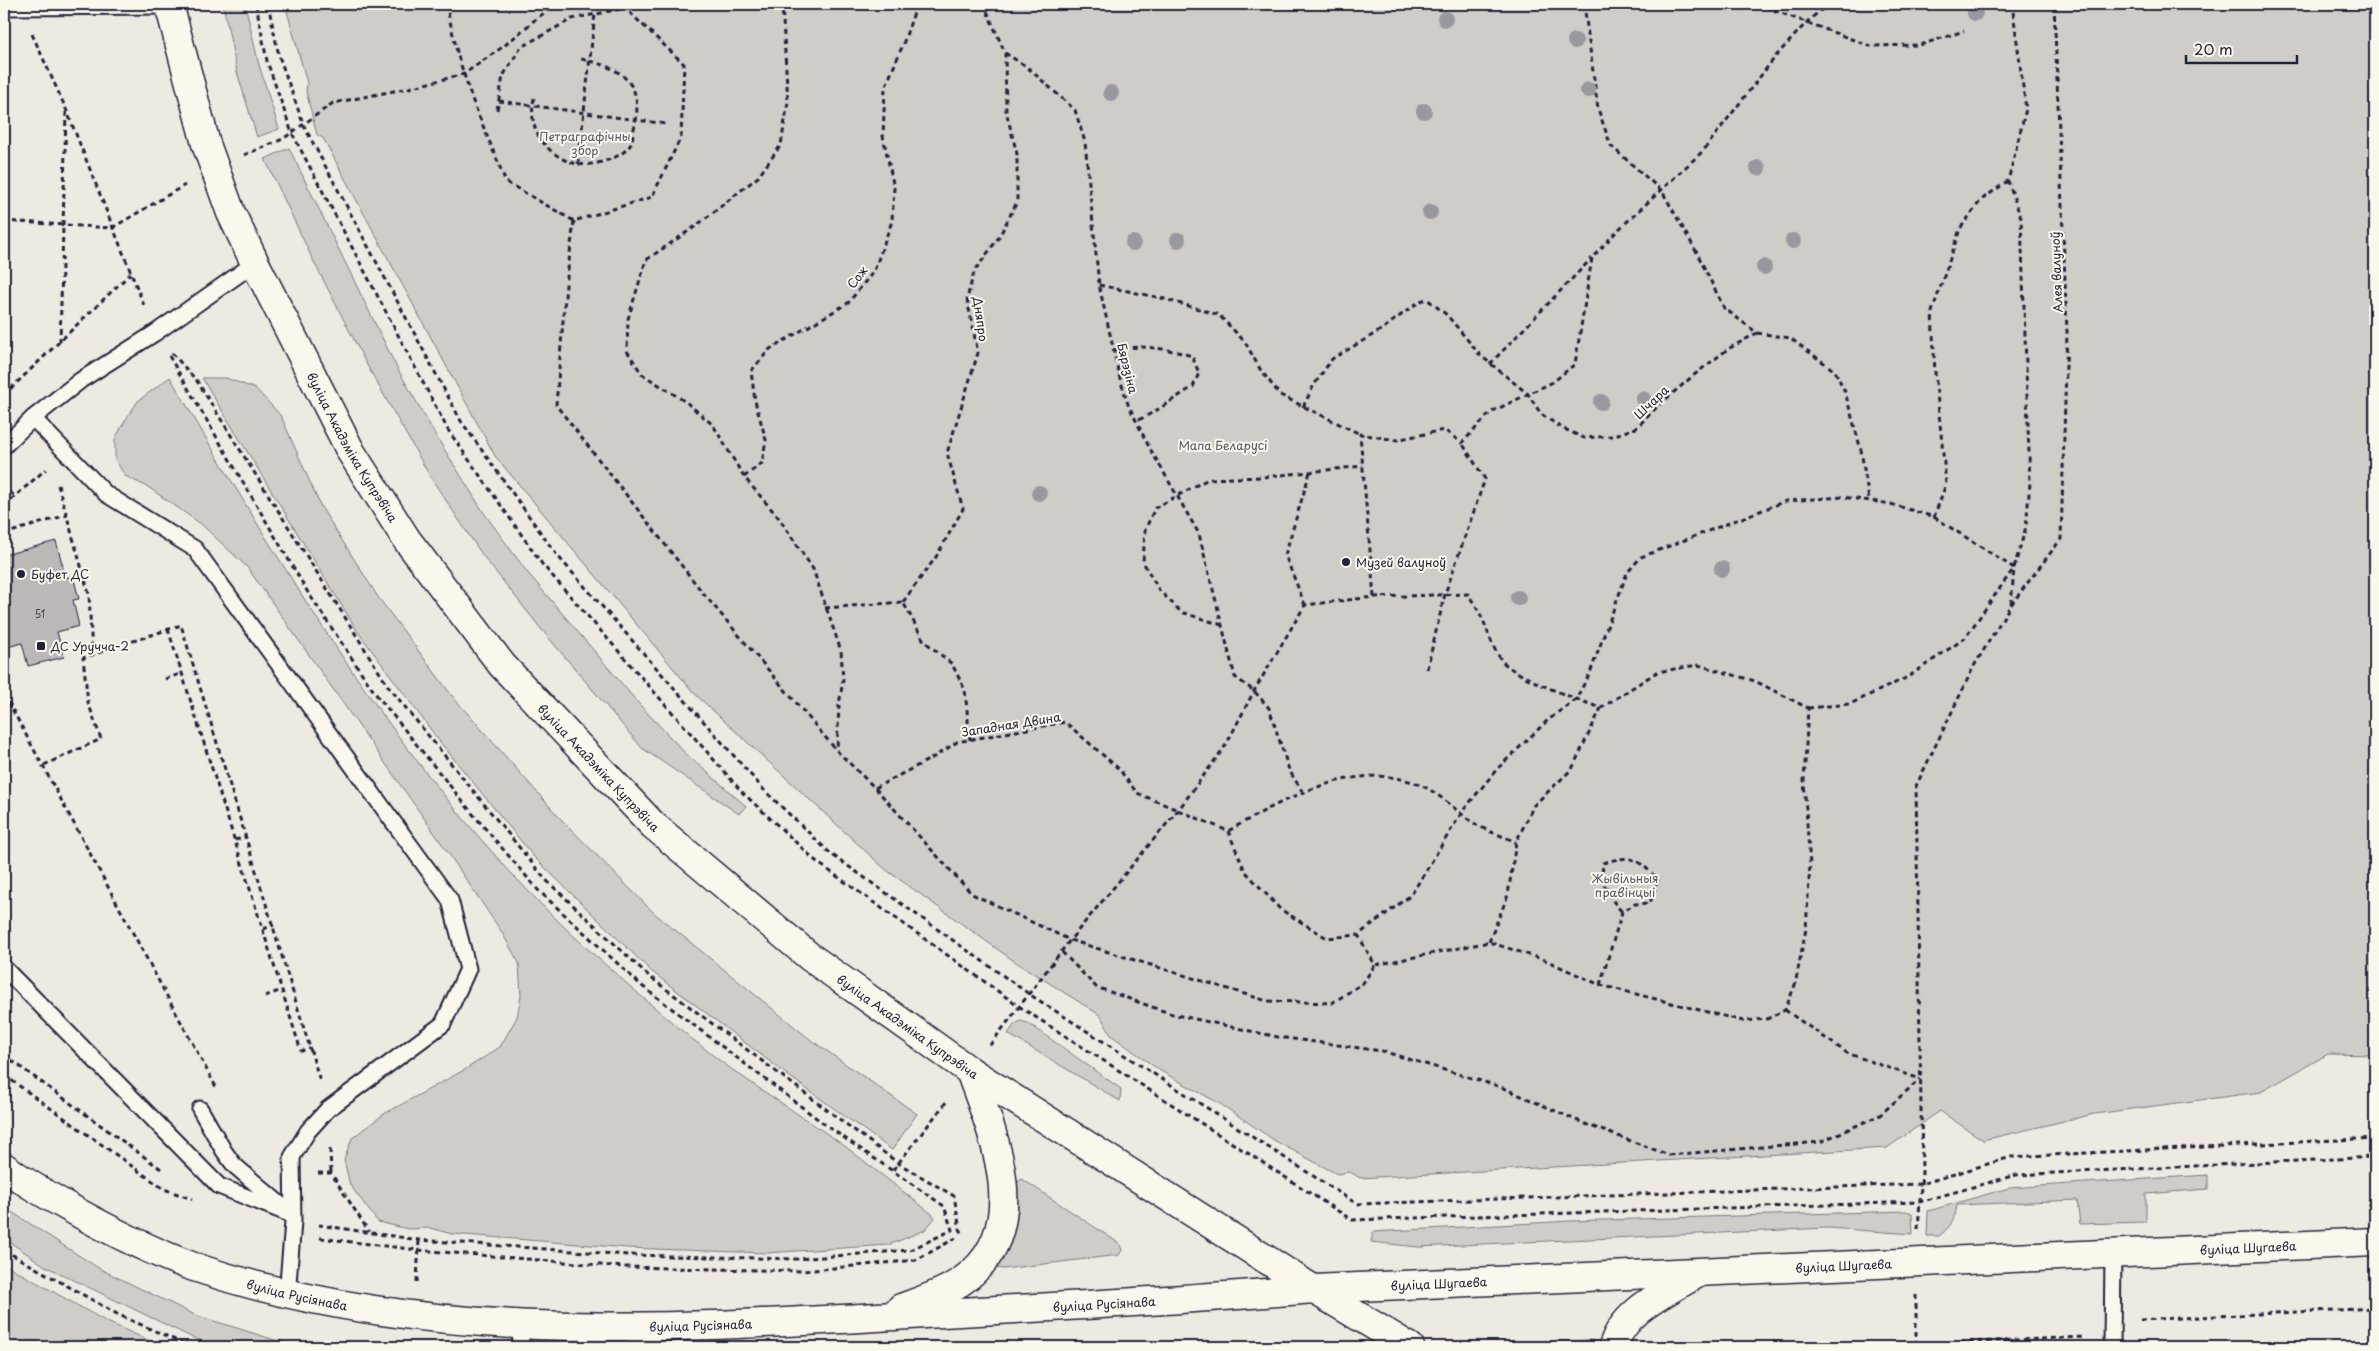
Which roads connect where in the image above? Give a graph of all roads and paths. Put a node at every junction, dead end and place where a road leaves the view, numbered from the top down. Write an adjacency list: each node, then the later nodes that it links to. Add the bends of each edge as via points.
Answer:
1 (256, 4): 120 (path, via 267,61 292,133 448,430 542,564 743,793 817,862 1020,1007 1352,1220 1919,1202 2016,1176)
2 (268, 4): 32 (path, via 279,56)
3 (446, 4): 23 (path)
4 (557, 4): 23 (path)
5 (782, 4): 59 (path, via 788,102 781,145 758,177 646,260 628,319 626,351 642,374 713,424)
6 (917, 4): 59 (path, Сож, via 885,88 883,136 894,188 892,221 877,263 848,303 770,349 752,370 755,401 766,440 762,463)
7 (984, 4): 20 (path, Дняпро)
8 (1584, 4): 35 (path, via 1598,109 1611,146)
9 (1757, 4): 18 (path)
10 (1828, 4): 18 (path)
11 (2012, 4): 34 (path, via 2026,109)
12 (2054, 4): 74 (path, Алея валуноў, via 2068,332 2061,539)
13 (170, 5): 16 (lane); 40 (main road, вуліца Акадэміка Купрэвіча, via 206,144 231,213)
14 (626, 6): 17 (path); 36 (path, via 684,64 681,137 652,197)
15 (4, 7): 16 (lane)
16 (20, 7): 27 (path)
17 (595, 14): 22 (path); 25 (path, via 572,19 521,47 502,76)
18 (1807, 22): 19 (path, via 1870,46 1920,45); 35 (path, via 1776,56 1703,151)
19 (1964, 31)
20 (1005, 53): 42 (path, Бярэзіна, via 1027,67 1075,110 1085,142); 72 (path, Дняпро, via 1006,111 1017,154 1017,202 999,237 974,272 967,299 978,352 947,453 963,508 936,557)
21 (581, 59): 22 (path)
22 (589, 61): 29 (path); 30 (path, via 612,67 628,80 637,101)
23 (464, 74): 32 (path, via 332,103); 36 (path, via 506,182)
24 (534, 98): 26 (path)
25 (499, 101): 26 (path); 28 (path)
26 (533, 105): 29 (path); 33 (path, via 532,123 539,139 559,158)
27 (66, 109): 38 (path); 38 (path, via 112,228)
28 (497, 110)
29 (584, 112): 30 (path); 33 (path)
30 (636, 119): 31 (path); 33 (path, via 630,144 616,157)
31 (666, 124)
32 (304, 126): 109 (path, via 461,421 556,554 765,791 831,854)
33 (578, 164)
34 (2008, 181): 67 (path, via 1982,200 1960,228 1932,312 1946,484); 69 (path, via 2021,218 2030,483 2026,527)
35 (1662, 191): 39 (path); 44 (path, via 1724,308)
36 (574, 221): 88 (path, via 556,405 703,593)
37 (4, 222): 38 (path)
38 (61, 225): 45 (path)
39 (1592, 258): 47 (path); 48 (path, via 1575,364 1553,382)
40 (255, 263): 43 (lane); 113 (main road, вуліца Акадэміка Купрэвіча, via 351,452 407,540 502,666 653,825 810,957)
41 (131, 273): 45 (path)
42 (1099, 286): 46 (path, Бярэзіна); 50 (path, via 1161,298 1218,315 1245,342 1280,395)
43 (155, 333): 51 (lane, via 81,380); 126 (path, via 197,381 388,686 545,879 650,977 898,1163 954,1196 961,1235 916,1260 803,1271 624,1267 418,1250)
44 (1757, 333): 48 (path, Шчара, via 1728,349 1688,380 1636,428 1612,436 1584,438 1562,428 1541,414); 64 (path, via 1790,338 1835,371 1845,392 1861,450)
45 (60, 342): 49 (path)
46 (1114, 350): 52 (path, Бярэзіна, via 1128,404); 52 (path, via 1133,346 1166,349 1192,356 1199,373 1194,388)
47 (1490, 364): 48 (path, Шчара); 50 (path, Шчара, via 1447,315 1427,299 1332,359)
48 (1528, 394): 54 (path, via 1491,412)
49 (4, 395)
50 (1303, 407): 53 (path)
51 (33, 418): 55 (lane); 118 (lane, via 106,494 195,549 450,900 468,969 443,1024)
52 (1136, 421): 62 (path, Бярэзіна)
53 (1360, 434): 54 (path, via 1396,440 1444,430); 57 (path)
54 (1462, 443): 70 (path, via 1485,479)
55 (4, 446)
56 (52, 463): 63 (path)
57 (1363, 466): 58 (path); 71 (path)
58 (1310, 472): 62 (path, via 1208,479); 73 (path, via 1285,555)
59 (744, 477): 75 (path, via 779,518 813,568)
60 (57, 481): 66 (path)
61 (4, 485): 63 (path)
62 (1176, 495): 76 (path, Бярэзіна, via 1199,534); 76 (path, via 1155,508 1145,530 1143,562 1159,590 1181,612)
63 (14, 496): 65 (path)
64 (1869, 500): 67 (path); 84 (path, via 1843,497 1786,501 1641,556 1627,573 1590,673)
65 (4, 506)
66 (67, 515): 68 (path); 78 (path, via 89,594)
67 (1934, 517): 69 (path)
68 (4, 534)
69 (2014, 568): 74 (path); 86 (path, via 1965,638 1916,672 1850,704)
70 (1445, 594): 71 (path); 79 (path); 84 (path, via 1468,594 1504,663)
71 (1374, 597): 73 (path)
72 (903, 602): 75 (path); 87 (path, via 924,641 952,664 965,690)
73 (1306, 605): 82 (path)
74 (2010, 606): 115 (path, via 1974,666 1916,786)
75 (825, 608): 88 (path, via 841,651)
76 (1222, 626): 82 (path, Бярэзіна, via 1234,676)
77 (168, 629): 78 (path); 80 (path); 95 (path, via 181,625)
78 (92, 655): 89 (path, via 83,658 88,702 100,739)
79 (1427, 669)
80 (183, 673): 81 (path); 96 (path)
81 (165, 679)
82 (1254, 691): 91 (path, Бярэзіна, via 1269,708 1289,770); 92 (path, via 1226,744)
83 (4, 694): 89 (path)
84 (1576, 699): 85 (path); 93 (path, via 1548,720 1497,769)
85 (1601, 708): 86 (path, via 1657,672 1698,665 1755,681); 97 (path, via 1572,769 1534,805)
86 (1808, 708): 111 (path, via 1804,782 1810,865 1806,929 1795,985)
87 (970, 740): 90 (path, Западная Двина, via 957,742); 92 (path, Западная Двина, via 1065,722 1119,769 1137,793)
88 (837, 751): 90 (path)
89 (44, 765): 116 (path)
90 (875, 788): 102 (path, via 972,894)
91 (1302, 791): 93 (path, via 1367,776 1388,776 1418,784); 94 (path)
92 (1179, 809): 94 (path, Западная Двина); 102 (path)
93 (1462, 812): 97 (path, via 1477,825); 101 (path, via 1411,896)
94 (1228, 831): 101 (path, via 1244,871 1280,908 1327,938)
95 (246, 837): 96 (path); 99 (path)
96 (235, 840): 100 (path)
97 (1516, 842): 103 (path, via 1508,895)
98 (1622, 912): 98 (path, via 1635,904 1650,903 1658,880 1642,863 1622,857 1603,863 1601,877 1605,891); 107 (path)
99 (274, 926): 100 (path); 112 (path)
100 (263, 929): 108 (path)
101 (1358, 935): 105 (path)
102 (1070, 940): 104 (path); 105 (path, via 1267,1001 1332,1003 1363,983)
103 (1489, 942): 105 (path); 107 (path, via 1545,960)
104 (1062, 952): 109 (path); 115 (path, via 1096,987 1172,1014 1278,1037 1382,1051 1500,1088 1669,1155 1820,1142 1880,1115)
105 (1376, 964)
106 (4, 968): 125 (lane, via 219,1186)
107 (1600, 985): 111 (path, via 1743,1020 1767,1019)
108 (282, 990): 110 (path); 112 (path, via 301,1051)
109 (1029, 994): 123 (path, via 1357,1204)
110 (265, 996)
111 (1785, 1010): 115 (path, via 1847,1053)
112 (311, 1048): 118 (path)
113 (970, 1071): 131 (main road, вуліца Акадэміка Купрэвіча); 133 (main road, via 990,1125 1003,1181 1003,1210 998,1234 974,1272 953,1286)
114 (4, 1075): 124 (path, via 164,1189)
115 (1921, 1079): 123 (path)
116 (217, 1089)
117 (200, 1109): 125 (lane, via 234,1166)
118 (328, 1109): 122 (path); 125 (lane, via 308,1131 292,1157)
119 (2375, 1138): 123 (path, via 2011,1156)
120 (2375, 1157)
121 (4, 1167): 132 (main road, вуліца Русіянава, via 30,1186 118,1233 192,1266)
122 (331, 1173)
123 (1921, 1184)
124 (200, 1202)
125 (292, 1214): 126 (lane)
126 (292, 1235): 132 (lane)
127 (2375, 1242): 129 (main road, вуліца Шугаева)
128 (4, 1250): 136 (path, via 117,1314)
129 (2113, 1254): 130 (main road, вуліца Шугаева); 139 (lane)
130 (1698, 1273): 131 (main road, вуліца Шугаева); 138 (main road, via 1631,1315 1616,1334)
131 (1313, 1289): 133 (main road, вуліца Русіянава, via 1214,1298); 137 (main road)
132 (287, 1295): 134 (main road, вуліца Русіянава)
133 (874, 1317): 135 (main road, вуліца Русіянава)
134 (520, 1335): 135 (main road, вуліца Русіянава)
135 (637, 1338)
136 (191, 1347)
137 (1410, 1347)
138 (1613, 1347)
139 (2112, 1347)

